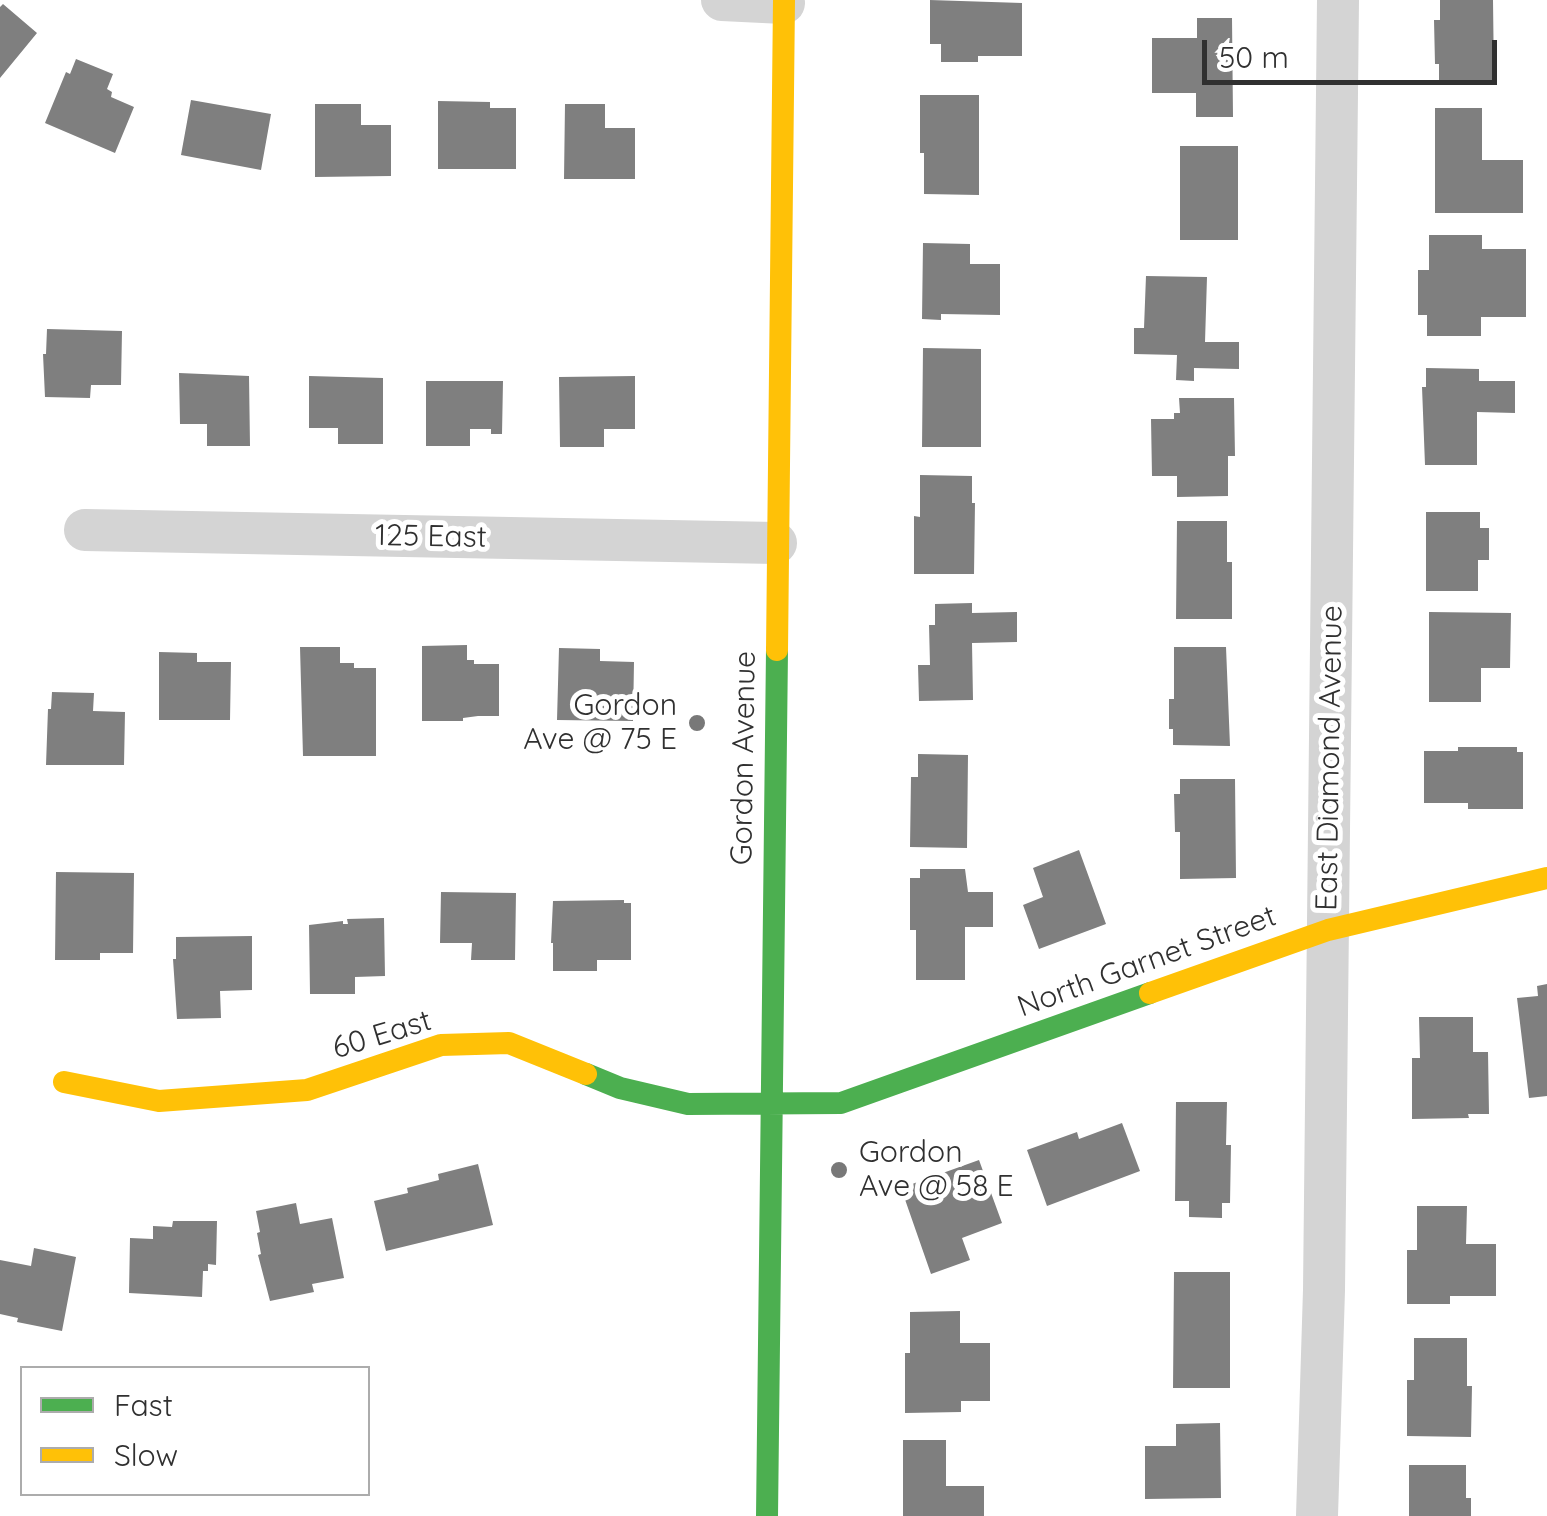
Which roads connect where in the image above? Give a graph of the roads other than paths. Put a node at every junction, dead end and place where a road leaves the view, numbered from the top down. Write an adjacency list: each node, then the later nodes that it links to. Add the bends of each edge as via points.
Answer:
1 (722, 0): 3 (street)
2 (1338, 0): 7 (street, East Diamond Avenue)
3 (784, 1): 5 (street, Gordon Avenue)
4 (85, 530): 5 (street, 125 East)
5 (776, 543): 9 (street, Gordon Avenue)
6 (1547, 878): 7 (street, North Garnet Street)
7 (1328, 930): 9 (street, North Garnet Street, via 842,1103); 11 (street, East Diamond Avenue)
8 (64, 1082): 9 (street, 60 East, via 159,1101 307,1090 441,1045 509,1043 620,1088 688,1104)
9 (770, 1105): 10 (street, Gordon Avenue)
10 (767, 1516)
11 (1317, 1516)

